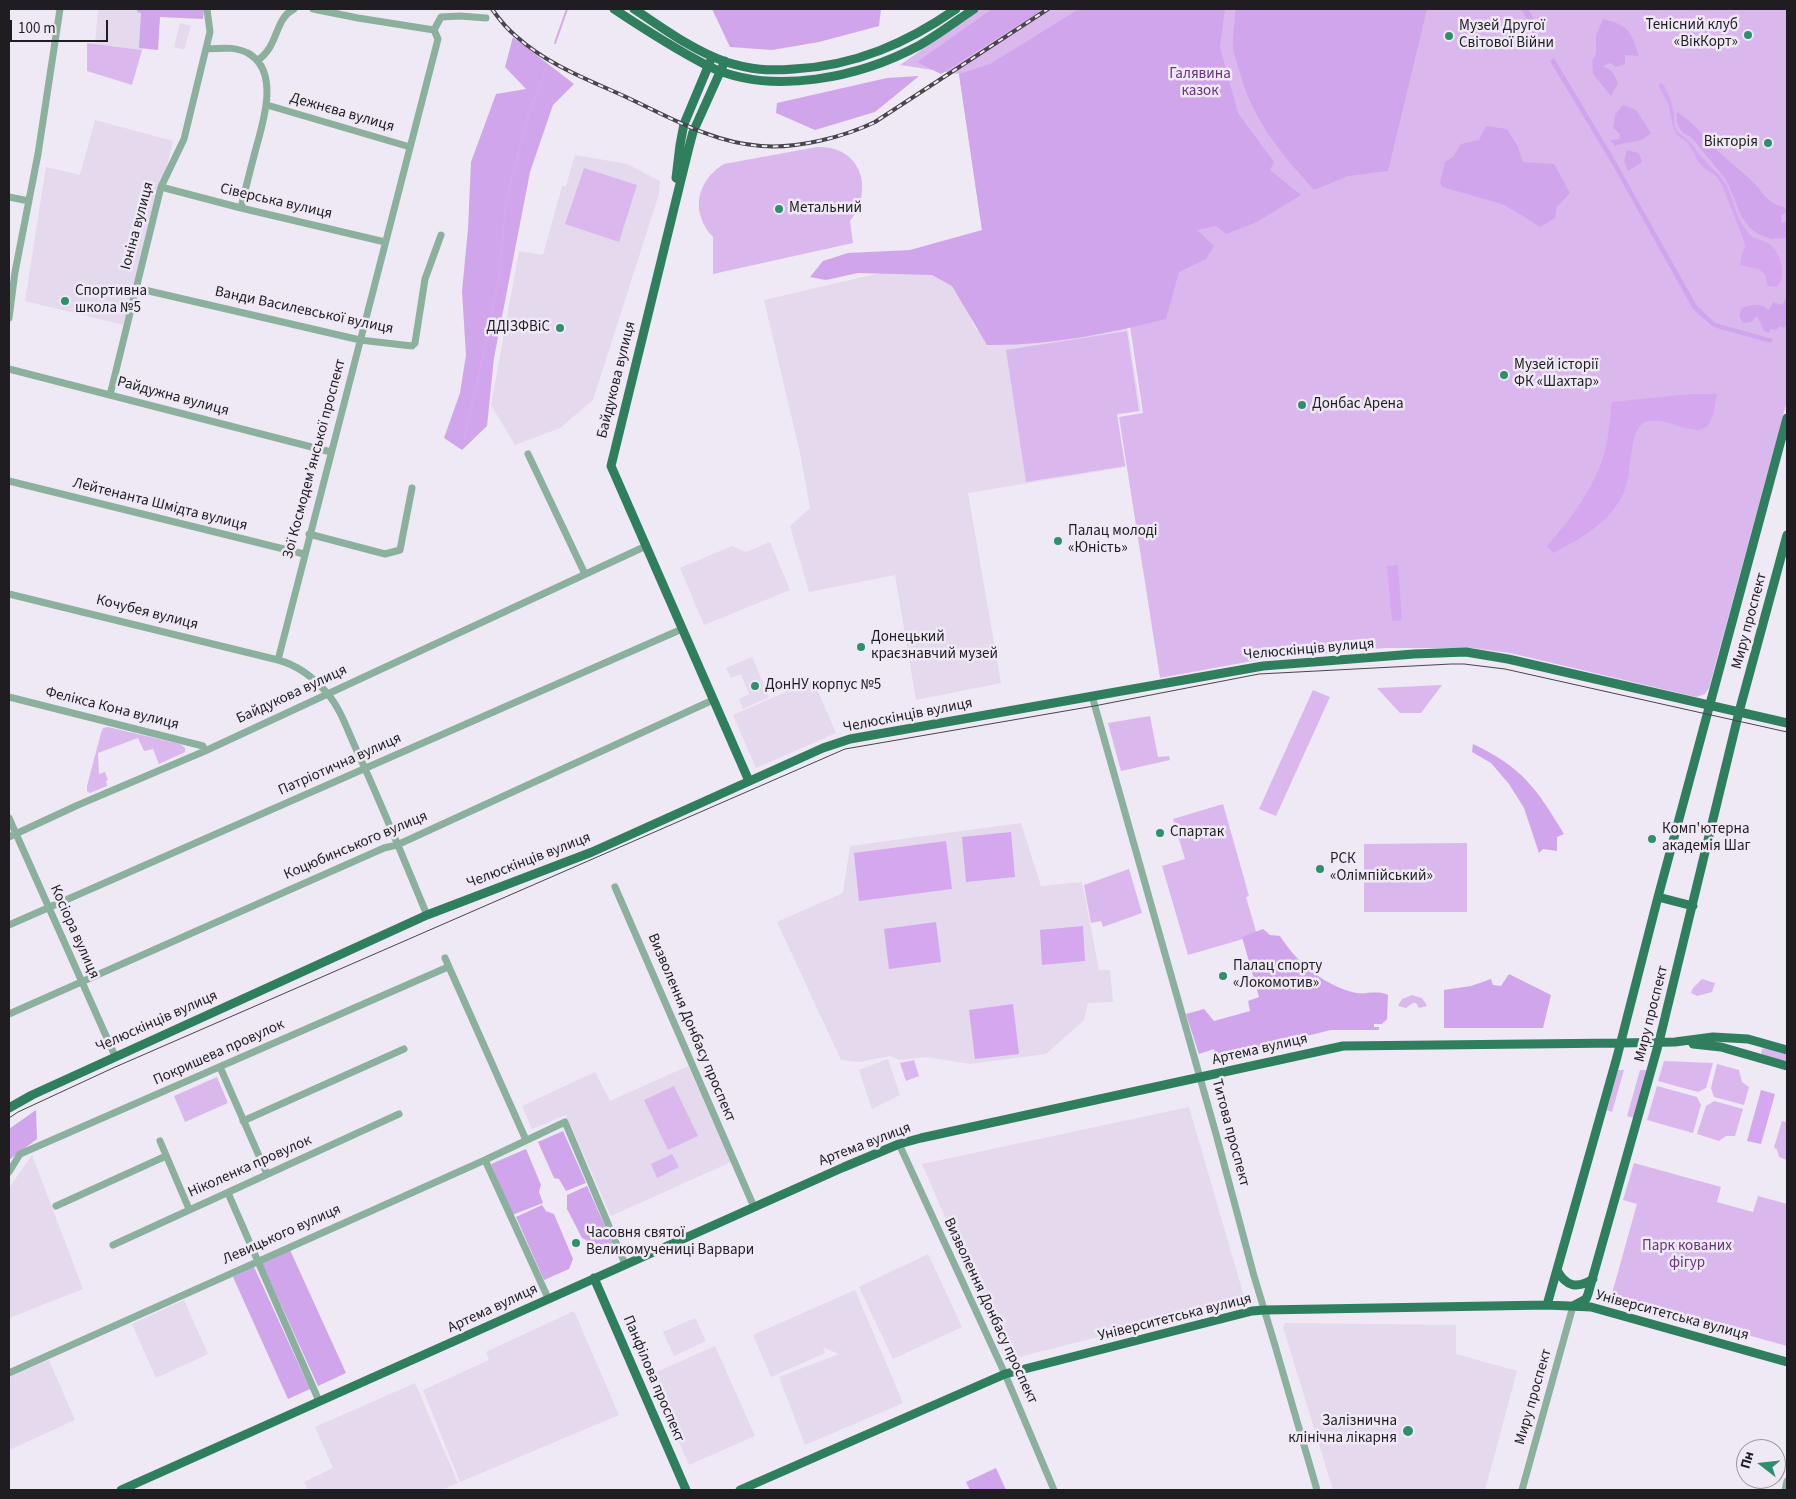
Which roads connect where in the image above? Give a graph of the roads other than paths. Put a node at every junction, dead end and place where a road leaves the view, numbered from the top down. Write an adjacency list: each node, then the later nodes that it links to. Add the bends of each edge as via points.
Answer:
1 (60, 9): 21 (street)
2 (207, 9): 11 (street, Іоніна вулиця, via 210,32)
3 (294, 9): 13 (street, via 280,22 271,47)
4 (313, 9): 10 (street)
5 (614, 9): 15 (main road)
6 (634, 9): 12 (main road)
7 (956, 9): 14 (main road, via 892,47 838,64 764,71)
8 (974, 9): 16 (main road, via 921,44 873,66 840,75 762,80)
9 (486, 18): 10 (street, via 442,17)
10 (434, 30): 18 (street, Зої Космодем’янської проспект, via 438,39)
11 (206, 49): 13 (street, via 240,50); 19 (street, Іоніна вулиця, via 184,139)
12 (712, 56): 14 (main road); 15 (main road)
13 (258, 60): 17 (street, via 267,83)
14 (725, 61): 16 (main road)
15 (708, 66): 16 (main road); 23 (main road, via 684,124)
16 (721, 71): 23 (main road, via 694,132)
17 (267, 106): 18 (street, Дежнєва вулиця); 22 (street)
18 (410, 147): 25 (street, Зої Космодем’янської проспект)
19 (161, 188): 22 (street, Сіверська вулиця); 27 (street, Іоніна вулиця)
20 (9, 196): 21 (street)
21 (29, 201): 26 (street)
22 (241, 208): 25 (street, Сіверська вулиця)
23 (671, 216): 41 (main road, Байдукова вулиця, via 611,466)
24 (441, 235): 29 (street, Ванди Василевської вулиця, via 425,279 415,343 405,346)
25 (385, 242): 29 (street, Зої Космодем’янської проспект)
26 (12, 272): 28 (street)
27 (136, 288): 29 (street, Ванди Василевської вулиця); 31 (street, Іоніна вулиця)
28 (9, 318)
29 (360, 340): 35 (street, Зої Космодем’янської проспект)
30 (9, 369): 31 (street, Райдужна вулиця)
31 (110, 395): 35 (street, Райдужна вулиця)
32 (1787, 418): 33 (main road, Миру проспект)
33 (1782, 440): 34 (main road); 51 (main road, Миру проспект)
34 (1787, 448)
35 (331, 452): 39 (street, Зої Космодем’янської проспект)
36 (528, 454): 43 (street)
37 (9, 481): 42 (street, Лейтенанта Шмідта вулиця)
38 (412, 488): 39 (street, via 400,550 385,554)
39 (309, 534): 42 (street, Зої Космодем’янської проспект)
40 (1787, 535): 52 (main road, Миру проспект)
41 (646, 546): 43 (street, Байдукова вулиця); 45 (main road, Байдукова вулиця)
42 (304, 554): 46 (street, Зої Космодем’янської проспект)
43 (585, 574): 47 (street, Байдукова вулиця)
44 (9, 594): 46 (street, Кочубея вулиця)
45 (682, 629): 50 (main road, Байдукова вулиця); 55 (street, Патріотична вулиця)
46 (278, 660): 47 (street, via 298,668)
47 (327, 693): 54 (street, Байдукова вулиця); 55 (street)
48 (1092, 696): 51 (main road, Челюскінців вулиця, via 1262,666 1466,652); 56 (main road, Челюскінців вулиця, via 850,739); 80 (street, Титова проспект)
49 (9, 697): 54 (street, Фелікса Кона вулиця, via 203,746)
50 (713, 700): 56 (main road, Байдукова вулиця); 59 (street, Коцюбинського вулиця)
51 (1711, 705): 52 (main road, Челюскінців вулиця); 61 (main road, Миру проспект)
52 (1739, 712): 53 (main road, Челюскінців вулиця); 62 (main road, Миру проспект)
53 (1787, 723)
54 (205, 751): 58 (street, Байдукова вулиця)
55 (365, 769): 59 (street); 63 (street, Патріотична вулиця)
56 (750, 782): 64 (main road, Челюскінців вулиця, via 592,852)
57 (9, 818): 58 (street, Косіора вулиця)
58 (12, 836): 63 (street, Косіора вулиця)
59 (398, 845): 64 (street); 68 (street, Коцюбинського вулиця, via 384,848)
60 (615, 887): 93 (street, Визволення Донбасу проспект)
61 (1658, 897): 62 (main road); 72 (main road, Миру проспект)
62 (1693, 906): 70 (main road, Миру проспект)
63 (48, 908): 65 (street, Патріотична вулиця); 68 (street, Косіора вулиця)
64 (428, 915): 76 (main road, Челюскінців вулиця)
65 (9, 926)
66 (445, 958): 67 (street)
67 (448, 967): 79 (street, Покришева провулок); 84 (street)
68 (82, 981): 69 (street, Коцюбинського вулиця); 76 (street, Косіора вулиця)
69 (9, 1014)
70 (1659, 1042): 71 (main road, Артема вулиця); 72 (main road, Артема вулиця); 100 (main road, Миру проспект)
71 (1675, 1042): 73 (main road, Артема вулиця, via 1729,1038); 77 (main road, Артема вулиця, via 1721,1047)
72 (1620, 1043): 80 (main road, Артема вулиця, via 1343,1046); 98 (main road, Миру проспект)
73 (1770, 1045): 75 (main road, Артема вулиця); 77 (main road, via 1757,1048 1758,1056)
74 (404, 1049): 83 (street)
75 (1787, 1050)
76 (115, 1056): 81 (main road, Челюскінців вулиця)
77 (1766, 1060): 78 (main road, Артема вулиця)
78 (1787, 1066)
79 (220, 1068): 83 (street); 89 (street, Покришева провулок, via 20,1154)
80 (1200, 1078): 86 (main road, Артема вулиця); 104 (street, Титова проспект)
81 (9, 1108)
82 (399, 1114): 90 (street, Ніколенка провулок)
83 (243, 1121): 90 (street)
84 (526, 1140): 88 (street, Левицького вулиця); 97 (street, Левицького вулиця, via 565,1122)
85 (160, 1141): 87 (street)
86 (899, 1144): 93 (main road, Артема вулиця); 107 (street, Визволення Донбасу проспект)
87 (166, 1156): 92 (street); 94 (street)
88 (485, 1160): 96 (street, Левицького вулиця); 101 (street)
89 (9, 1172)
90 (267, 1174): 91 (street, Ніколенка провулок)
91 (228, 1192): 94 (street, Ніколенка провулок); 96 (street)
92 (56, 1206)
93 (754, 1207): 97 (main road, Артема вулиця)
94 (189, 1209): 95 (street, Ніколенка провулок)
95 (113, 1245)
96 (257, 1261): 106 (street, Левицького вулиця); 108 (street)
97 (625, 1264): 99 (main road, Артема вулиця)
98 (1557, 1270): 100 (main road, via 1561,1278 1576,1286); 102 (main road, Миру проспект)
99 (594, 1278): 101 (main road, Артема вулиця); 111 (main road, Панфілова проспект)
100 (1593, 1279): 103 (main road, Миру проспект, via 1586,1300)
101 (548, 1298): 108 (main road, Артема вулиця)
102 (1547, 1305): 103 (main road, Університетська вулиця); 104 (main road, Університетська вулиця)
103 (1573, 1306): 105 (main road, Університетська вулиця, via 1591,1307); 115 (street, Миру проспект)
104 (1264, 1310): 107 (main road, Університетська вулиця); 114 (street, Титова проспект)
105 (1787, 1362)
106 (9, 1373)
107 (1006, 1374): 112 (main road, Університетська вулиця); 113 (street, Визволення Донбасу проспект)
108 (320, 1401): 110 (main road, Артема вулиця)
109 (1787, 1481): 116 (street)
110 (121, 1490)
111 (686, 1490)
112 (740, 1490)
113 (1054, 1490)
114 (1317, 1490)
115 (1522, 1490)
116 (1785, 1490)

